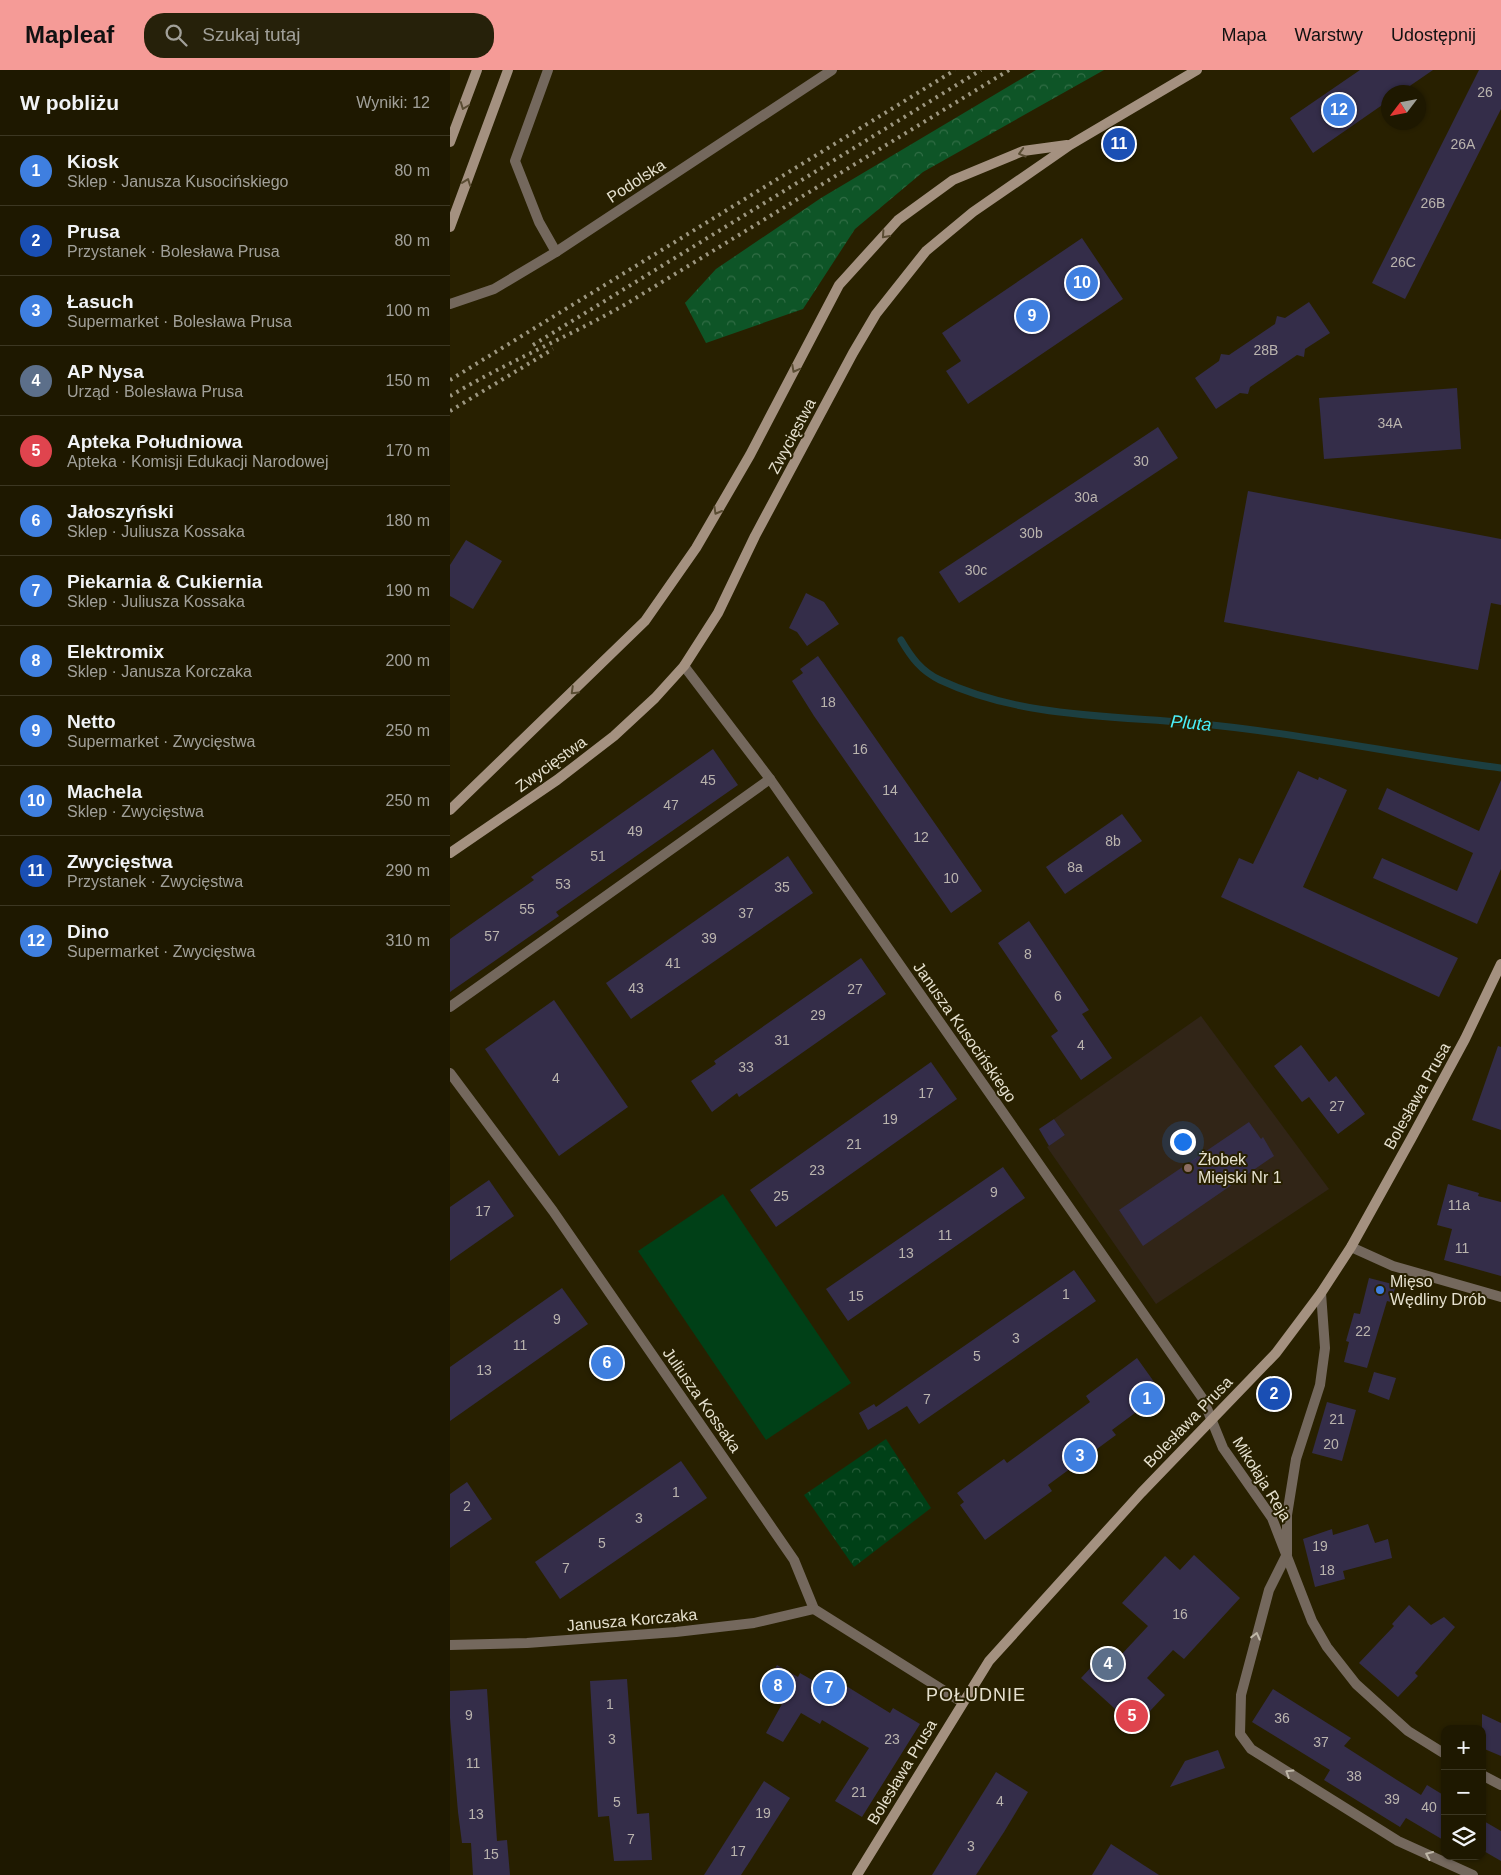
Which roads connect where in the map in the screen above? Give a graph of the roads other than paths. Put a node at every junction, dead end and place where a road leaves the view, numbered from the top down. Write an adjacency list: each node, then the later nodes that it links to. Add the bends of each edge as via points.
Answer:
1 (477, 70): 6 (main road, one-way to 6)
2 (508, 70): 8 (main road, one-way to 2)
3 (548, 70): 9 (street, via 515,161 539,222)
4 (832, 70): 9 (street, Podolska)
5 (1197, 70): 7 (main road, Zwycięstwa)
6 (450, 142)
7 (1070, 145): 11 (main road, Zwycięstwa, via 973,212 926,251 876,314 755,536 718,613); 13 (main road, one-way to 13, via 1023,151 954,180 898,220 839,285 750,455 696,548 645,621)
8 (450, 227)
9 (556, 252): 10 (street, Podolska, via 494,289)
10 (450, 304)
11 (684, 666): 12 (street, Janusza Kusocińskiego); 14 (main road, Zwycięstwa, via 614,736 557,780)
12 (770, 779): 16 (street); 21 (street, Janusza Kusocińskiego, via 1203,1399)
13 (450, 810)
14 (450, 853)
15 (1501, 964): 18 (main road, Bolesława Prusa, via 1465,1038)
16 (450, 1007)
17 (450, 1073): 23 (street, Juliusza Kossaka, via 553,1212 794,1560)
18 (1350, 1247): 19 (main road, Bolesława Prusa); 20 (street, via 1392,1266)
19 (1321, 1293): 21 (main road, Bolesława Prusa, via 1276,1353); 22 (street, Mikołaja Reja, via 1325,1348 1320,1385 1296,1458 1287,1515)
20 (1501, 1297)
21 (1211, 1420): 22 (street, Mikołaja Reja, via 1223,1448 1272,1518); 25 (main road, Bolesława Prusa, via 1002,1644)
22 (1287, 1554): 26 (street, Mikołaja Reja, via 1312,1621 1327,1647 1356,1684 1408,1730); 30 (street, one-way to 22, via 1398,1841 1251,1749 1240,1734 1242,1695 1269,1590)
23 (814, 1609): 24 (street, Janusza Korczaka, via 754,1623 676,1632); 25 (street)
24 (450, 1645)
25 (962, 1702): 29 (main road, Bolesława Prusa)
26 (1441, 1751)
27 (1486, 1777): 28 (street)
28 (1501, 1785)
29 (857, 1875)
30 (1473, 1875)

